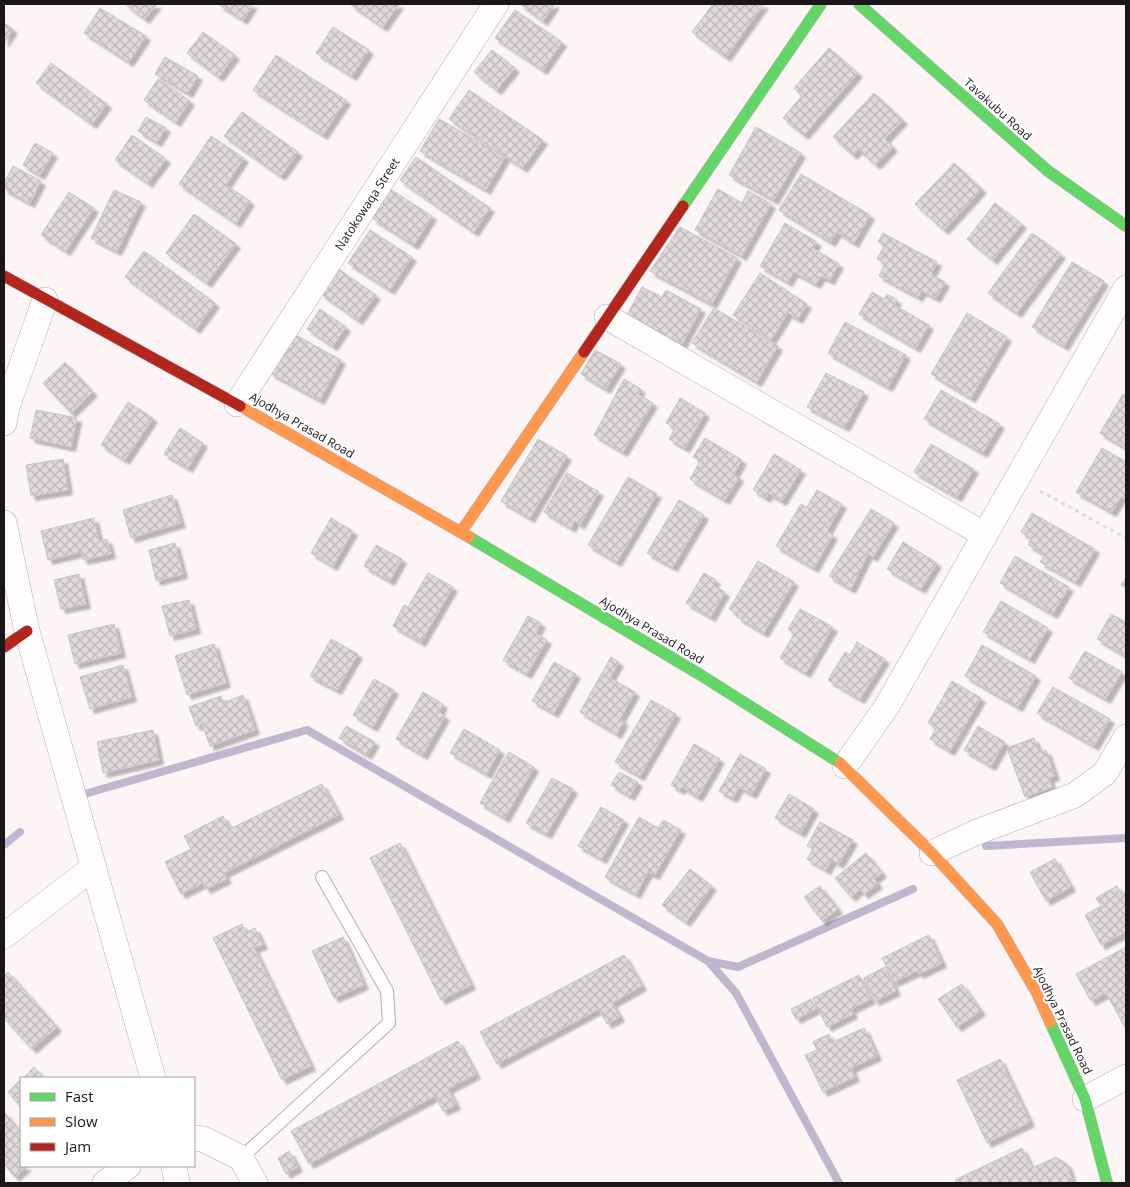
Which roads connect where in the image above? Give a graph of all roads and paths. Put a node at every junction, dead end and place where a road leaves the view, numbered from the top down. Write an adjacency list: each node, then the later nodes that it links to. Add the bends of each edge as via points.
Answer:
1 (496, 4): 9 (street, Natokowaqa Street)
2 (821, 4): 8 (street)
3 (859, 4): 4 (street, Tavakubu Road, via 1048,171)
4 (1126, 226)
5 (4, 276): 7 (street, Ajodhya Prasad Road)
6 (1126, 288): 11 (street)
7 (44, 300): 9 (street, Ajodhya Prasad Road); 10 (street)
8 (607, 317): 13 (street); 14 (street)
9 (238, 404): 13 (street, Ajodhya Prasad Road)
10 (4, 423)
11 (1017, 478): 14 (street); 15 (path)
12 (4, 523): 16 (street)
13 (461, 532): 19 (street, Ajodhya Prasad Road, via 699,674)
14 (985, 535): 19 (street, via 887,706)
15 (1126, 538)
16 (27, 631): 17 (street); 21 (street)
17 (4, 647)
18 (1126, 736): 20 (street, via 1105,773 1075,795 977,832)
19 (845, 766): 20 (street, Ajodhya Prasad Road)
20 (932, 854): 26 (street, Ajodhya Prasad Road, via 997,924 1037,993)
21 (94, 867): 23 (street); 24 (street)
22 (322, 877): 28 (lane, via 387,991 389,1023)
23 (4, 936)
24 (153, 1077)
25 (1126, 1077): 26 (street)
26 (1085, 1099): 34 (street, Ajodhya Prasad Road)
27 (195, 1138): 28 (street)
28 (241, 1158): 33 (street)
29 (127, 1167): 31 (street)
30 (174, 1167): 32 (street)
31 (105, 1183)
32 (177, 1183)
33 (255, 1183)
34 (1107, 1183)

